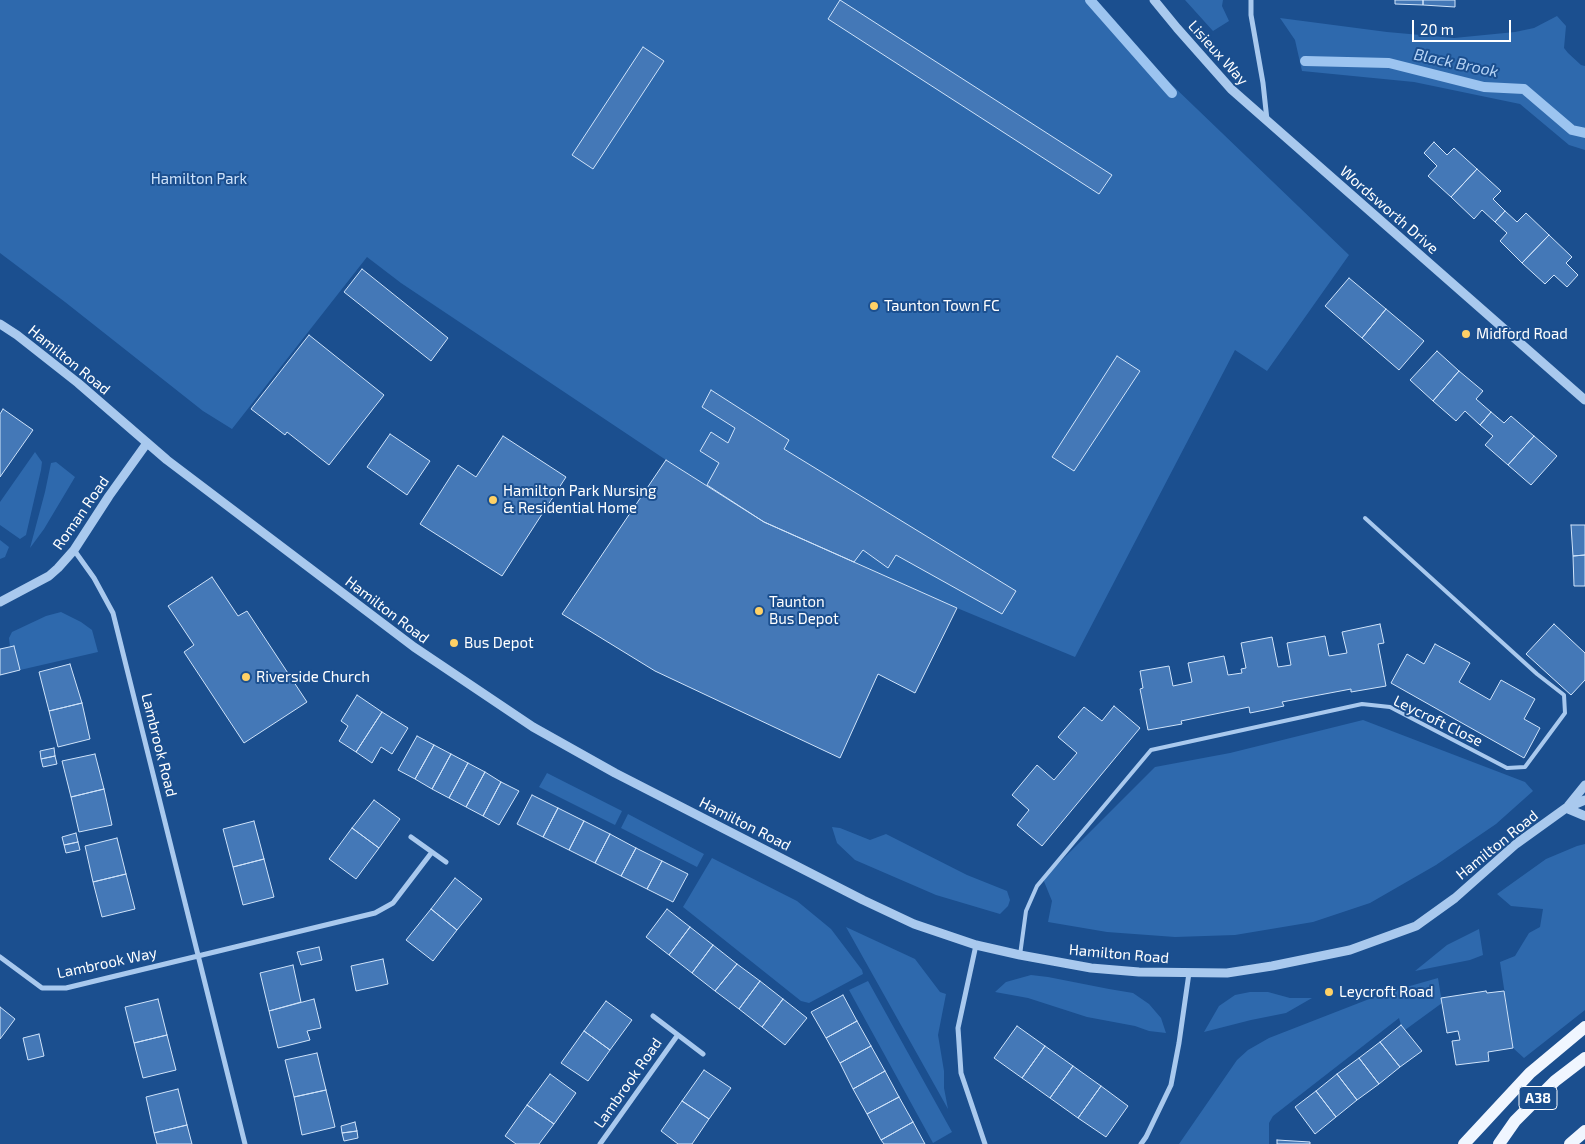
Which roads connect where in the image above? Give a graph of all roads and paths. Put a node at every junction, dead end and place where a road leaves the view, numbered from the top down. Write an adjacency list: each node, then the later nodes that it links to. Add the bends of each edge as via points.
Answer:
1 (1154, 0): 3 (street, Lisieux Way, via 1230,89)
2 (1251, 0): 3 (street)
3 (1266, 120): 5 (street, Wordsworth Drive)
4 (0, 324): 6 (street, Hamilton Road, via 78,383)
5 (1585, 400)
6 (147, 443): 8 (street, Roman Road); 17 (street, Hamilton Road, via 414,647 533,727 615,773 863,900 914,924)
7 (1365, 518): 18 (lane, Leycroft Close, via 1564,695 1565,713 1525,767 1507,768 1390,707 1362,704 1151,750 1037,886 1026,911)
8 (74, 550): 9 (street, Roman Road, via 49,576); 19 (street, Lambrook Road, via 113,613)
9 (0, 602)
10 (1585, 785): 12 (street, Hamilton Road)
11 (1585, 800): 12 (street, Hamilton Road)
12 (1566, 808): 13 (street); 21 (street, Hamilton Road, via 1516,844 1455,898 1416,926 1350,950 1227,973)
13 (1585, 816)
14 (411, 837): 15 (street)
15 (432, 852): 16 (street); 19 (street, via 393,903 375,913)
16 (446, 862)
17 (976, 945): 18 (street, Hamilton Road); 30 (street, via 958,1028 961,1073)
18 (1020, 955): 21 (street, Hamilton Road, via 1092,968)
19 (198, 956): 20 (street, Lambrook Way, via 66,988 42,988); 28 (street, Lambrook Road)
20 (0, 957)
21 (1188, 973): 31 (street, via 1171,1085)
22 (653, 1016): 24 (street, Lambrook Road)
23 (1585, 1027): 32 (main road, via 1530,1073)
24 (677, 1036): 25 (street, Lambrook Road); 29 (street, Lambrook Road)
25 (703, 1054)
26 (1585, 1058): 33 (main road, A38, via 1515,1121)
27 (1585, 1131): 34 (main road)
28 (245, 1144)
29 (600, 1144)
30 (985, 1144)
31 (1141, 1144)
32 (1464, 1144)
33 (1499, 1144)
34 (1570, 1144)

